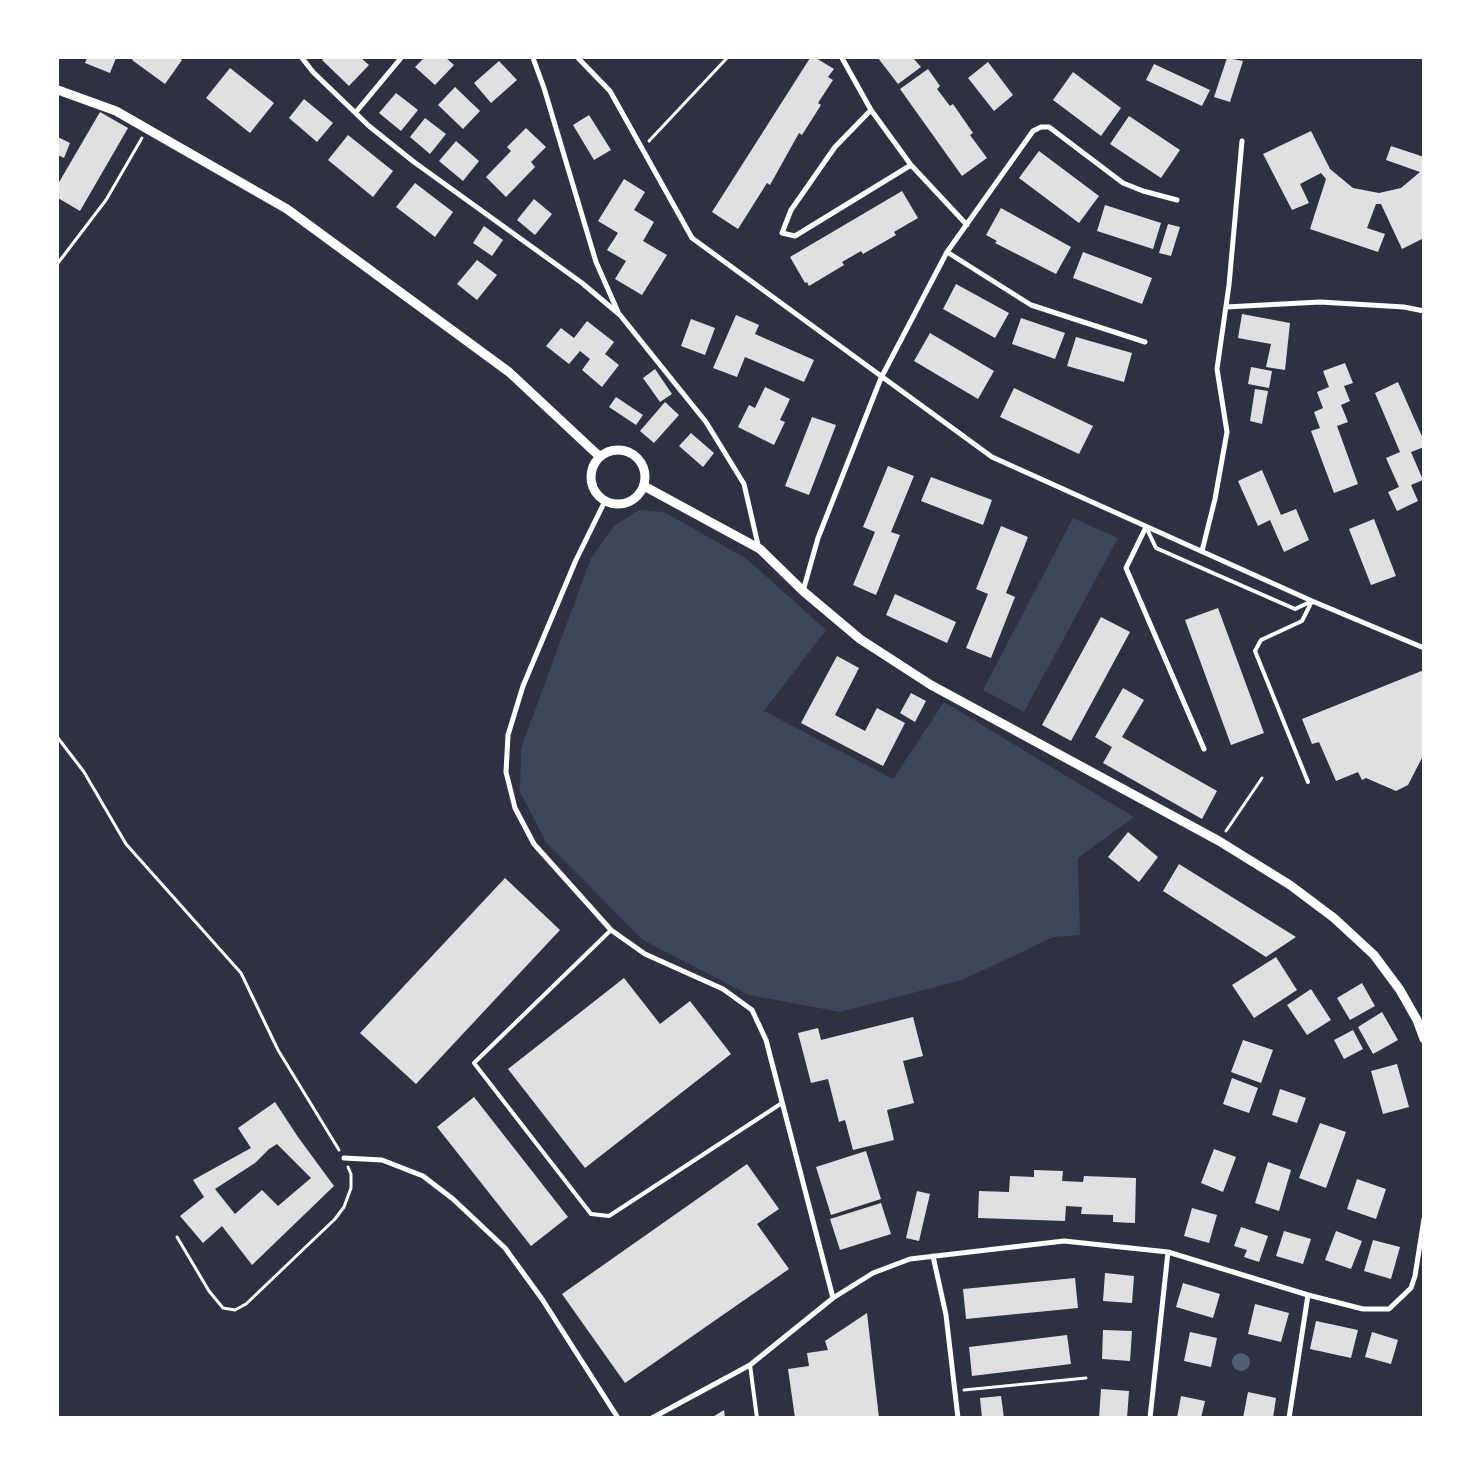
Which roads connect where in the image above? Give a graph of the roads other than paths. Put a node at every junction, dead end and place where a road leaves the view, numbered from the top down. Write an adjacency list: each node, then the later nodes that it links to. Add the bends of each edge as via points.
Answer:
1 (302, 58): 8 (street)
2 (400, 58): 8 (street)
3 (532, 58): 16 (street, via 596,262)
4 (578, 58): 18 (street, via 610,91 692,238)
5 (842, 58): 7 (street)
6 (58, 90): 19 (street, via 116,111 288,209 509,372)
7 (871, 110): 10 (street); 10 (street, via 834,147 791,210 782,233 795,236)
8 (356, 112): 16 (street, via 414,162 582,283)
9 (1242, 141): 14 (street)
10 (911, 165): 12 (street)
11 (1177, 200): 12 (street, via 1123,183 1049,128 1041,127 1033,131)
12 (967, 225): 13 (street)
13 (947, 252): 17 (street, via 1031,305); 18 (street)
14 (1226, 307): 15 (street, via 1320,302); 24 (street, via 1217,369 1227,432)
15 (1424, 311)
16 (620, 315): 23 (street, via 706,422 744,484)
17 (1145, 342)
18 (881, 378): 22 (street, via 992,458); 25 (street, via 818,538)
19 (600, 456): 20 (street, via 616,449 633,454 644,468); 21 (street, via 594,463 590,480 598,496)
20 (644, 486): 21 (street, via 639,494 623,504); 23 (street)
21 (605, 501): 30 (street, via 576,560 523,686 508,735 506,772 515,808 534,844)
22 (1146, 527): 24 (street); 26 (lane, via 1156,548 1164,552 1294,609); 28 (street, via 1126,568)
23 (760, 550): 25 (street)
24 (1202, 551): 26 (street)
25 (803, 591): 31 (street, via 860,639 932,685 1219,841 1290,885 1334,918 1374,955 1400,990)
26 (1312, 601): 27 (street); 29 (lane, via 1302,621 1261,640 1255,651)
27 (1424, 648)
28 (1204, 748)
29 (1308, 782)
30 (611, 930): 32 (street, via 645,954 723,989 752,1010 766,1040); 32 (lane, via 474,1063 591,1214 609,1216)
31 (1424, 1039)
32 (782, 1103): 38 (street)
33 (344, 1158): 40 (street, via 382,1160 424,1176 505,1248)
34 (1424, 1219): 37 (street, via 1416,1276 1411,1288 1390,1308 1363,1309)
35 (1168, 1252): 36 (street, via 1064,1241); 37 (street); 44 (street)
36 (933, 1256): 38 (street, via 873,1273); 43 (street, via 946,1315)
37 (1308, 1296): 45 (street)
38 (833, 1298): 39 (street)
39 (750, 1365): 41 (street); 42 (lane)
40 (618, 1418)
41 (652, 1418)
42 (757, 1418)
43 (958, 1418)
44 (1150, 1418)
45 (1289, 1418)

